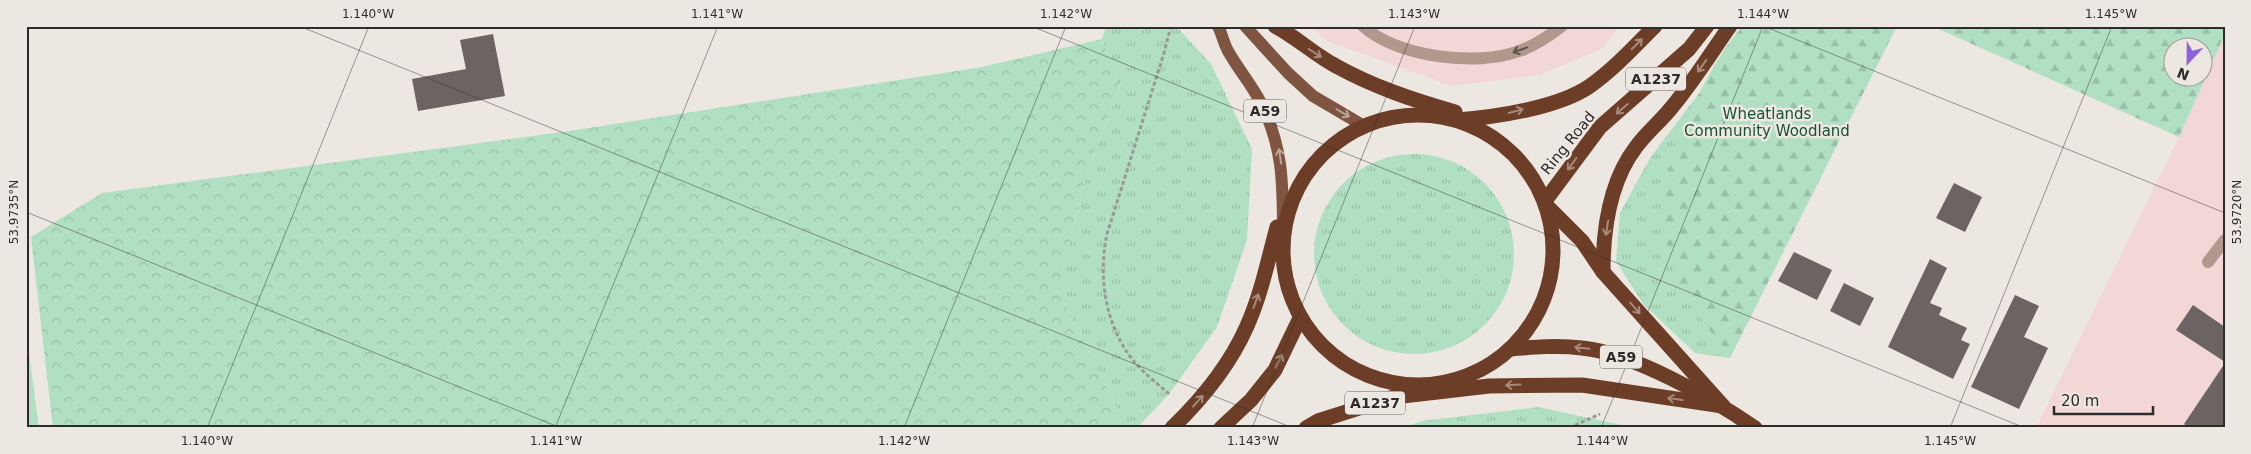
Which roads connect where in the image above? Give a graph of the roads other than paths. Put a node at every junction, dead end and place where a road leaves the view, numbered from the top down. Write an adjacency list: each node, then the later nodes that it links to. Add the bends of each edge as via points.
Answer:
1 (1218, 26): 14 (main road, A59, one-way to 1, via 1283,173 1278,146 1262,104 1228,52)
2 (1245, 26): 9 (main road, A59)
3 (1275, 26): 10 (highway, one-way to 10, via 1335,66 1372,85 1404,98)
4 (1363, 26): 5 (lane, one-way to 4, via 1519,52 1473,59 1429,55 1390,45)
5 (1562, 26)
6 (1655, 26): 10 (highway, Ring Road / A1237, one-way to 6, via 1555,102 1589,87)
7 (1707, 26): 13 (highway, Ring Road / A1237, one-way to 13, via 1689,49 1600,127)
8 (1730, 26): 18 (highway, one-way to 18, via 1672,107 1636,148 1620,174 1609,216)
9 (1256, 31): 12 (main road, A59, one-way to 12, via 1288,73 1313,96)
10 (1478, 118): 11 (highway, Ring Road / A1237)
11 (1454, 120): 12 (highway, via 1424,115 1393,117); 13 (highway, via 1477,129 1517,159)
12 (1364, 126): 15 (highway, via 1320,156 1303,178)
13 (1546, 204): 18 (highway, A59, via 1582,241); 20 (highway, via 1553,256 1549,282 1527,330)
14 (1283, 205): 15 (main road, A59); 24 (highway, one-way to 14, via 1204,394 1247,327)
15 (1283, 231): 19 (highway, via 1282,261 1288,290)
16 (2225, 240): 17 (lane)
17 (2208, 262)
18 (1603, 272): 23 (highway, A59, one-way to 23)
19 (1300, 318): 21 (highway, via 1314,338 1353,369 1375,379 1399,384); 25 (highway, one-way to 19, via 1251,400 1275,370)
20 (1510, 349): 21 (highway, via 1484,368 1455,380); 23 (highway, A59, one-way to 20, via 1635,362 1607,352 1536,346)
21 (1431, 385): 22 (highway, A1237)
22 (1394, 397): 23 (highway, one-way to 22, via 1572,385 1489,386); 26 (highway, A1237, via 1318,421)
23 (1723, 406): 27 (highway, A59)
24 (1172, 428)
25 (1221, 428)
26 (1306, 428)
27 (1755, 428)

